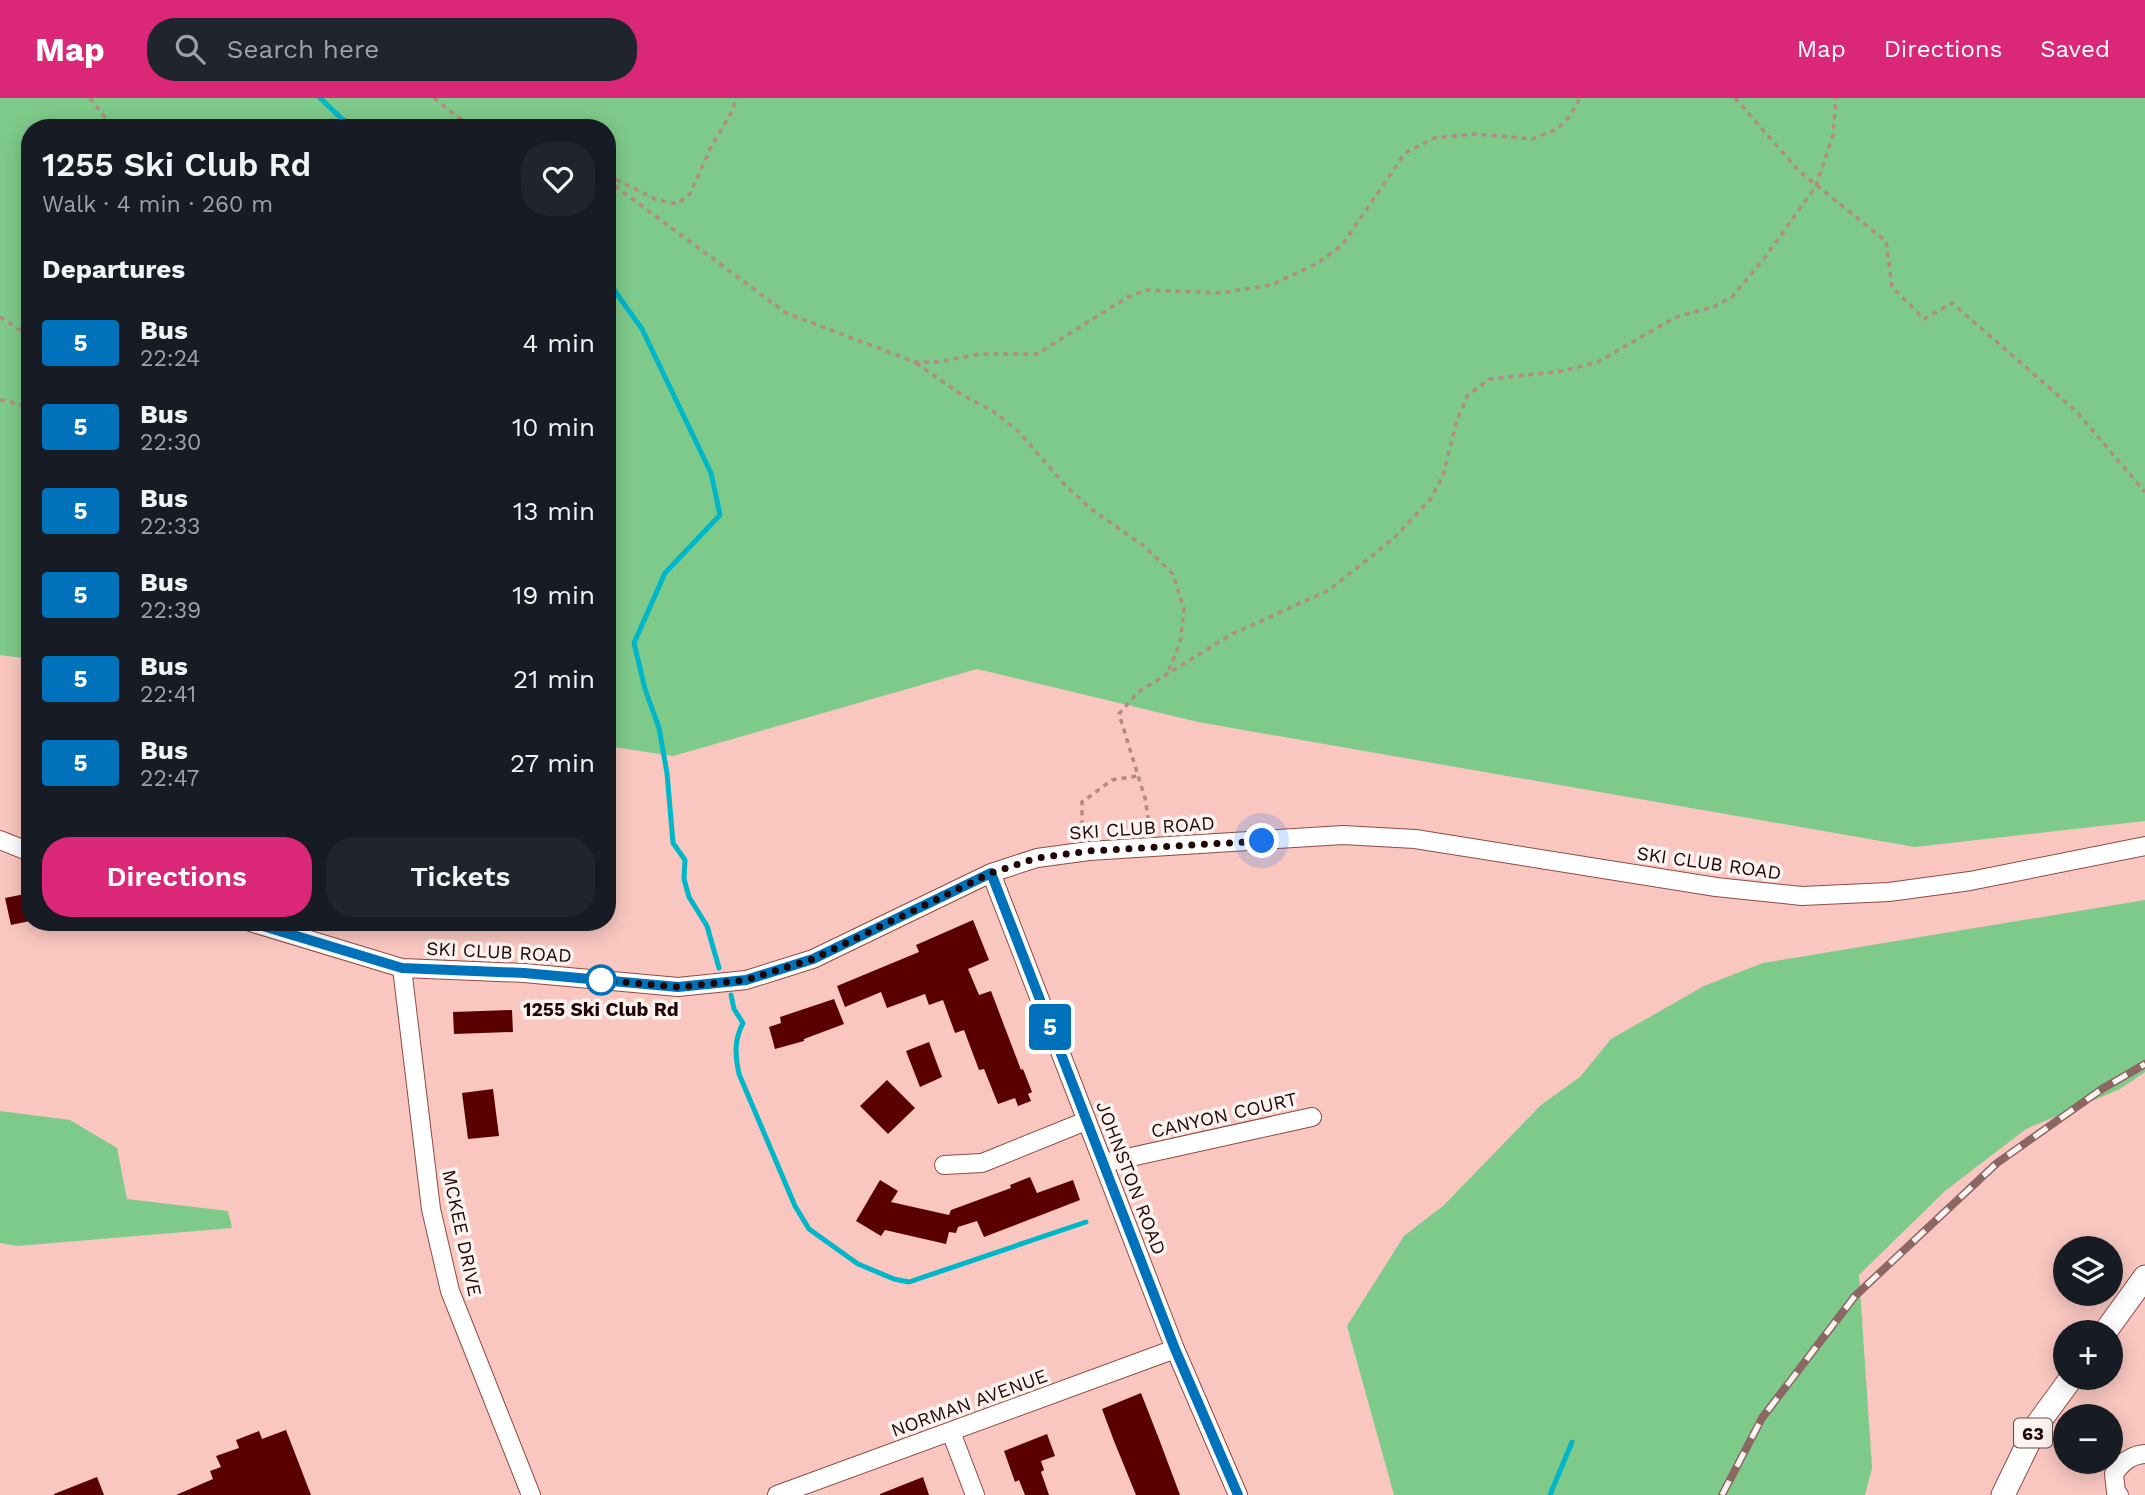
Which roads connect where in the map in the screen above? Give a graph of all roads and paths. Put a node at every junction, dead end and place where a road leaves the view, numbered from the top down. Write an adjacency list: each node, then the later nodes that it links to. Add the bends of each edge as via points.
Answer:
1 (90, 98): 7 (path)
2 (434, 98): 8 (path)
3 (736, 98): 9 (path, via 690,194 677,204 657,200)
4 (1580, 98): 14 (path, via 1557,129 1532,139 1475,134 1434,138 1405,153 1342,245 1316,264 1271,285 1220,293 1146,290 1037,354 980,354)
5 (1735, 98): 10 (path)
6 (1836, 98): 10 (path, via 1833,135)
7 (106, 119)
8 (461, 119)
9 (616, 179)
10 (1816, 186): 17 (path, via 1886,241 1892,287 1924,318 1952,303 2076,411); 18 (path, via 1732,297 1676,317 1598,362 1490,379 1468,395 1443,476 1430,500 1393,539 1329,590 1232,634)
11 (616, 187): 14 (path, via 786,313)
12 (0, 317): 13 (path)
13 (21, 331)
14 (915, 362): 18 (path, via 1019,432 1065,485 1144,545 1172,574 1184,610 1180,643)
15 (0, 400): 16 (path)
16 (21, 406)
17 (2145, 492)
18 (1167, 674): 19 (path, via 1138,692 1118,714)
19 (1138, 776): 23 (path); 24 (path, via 1112,780 1082,802 1082,827)
20 (0, 840): 22 (street)
21 (2145, 846): 23 (street, SKI CLUB ROAD, via 1970,881 1889,892 1802,896 1716,887 1415,839 1343,835)
22 (21, 848)
23 (1152, 848): 24 (street, SKI CLUB ROAD)
24 (1089, 851): 25 (street, SKI CLUB ROAD, via 1037,858)
25 (991, 873): 27 (street, SKI CLUB ROAD, via 813,959 746,980 678,987); 29 (street, JOHNSTON ROAD)
26 (280, 931): 27 (street, SKI CLUB ROAD)
27 (402, 968): 38 (street, MCKEE DRIVE, via 431,1209 450,1291)
28 (1312, 1117): 30 (street, CANYON COURT)
29 (1086, 1121): 30 (street, JOHNSTON ROAD); 31 (street, via 982,1163)
30 (1104, 1163): 34 (street, JOHNSTON ROAD)
31 (944, 1165)
32 (2145, 1277): 33 (main road)
33 (2114, 1320)
34 (1175, 1349): 36 (street, NORMAN AVENUE); 41 (street, JOHNSTON ROAD)
35 (2062, 1390): 42 (main road, 63, via 2036,1425)
36 (951, 1432): 39 (street, NORMAN AVENUE); 40 (street)
37 (2145, 1454): 43 (street, via 2121,1464 2114,1474)
38 (531, 1495)
39 (777, 1495)
40 (975, 1495)
41 (1238, 1495)
42 (2003, 1495)
43 (2119, 1495)

